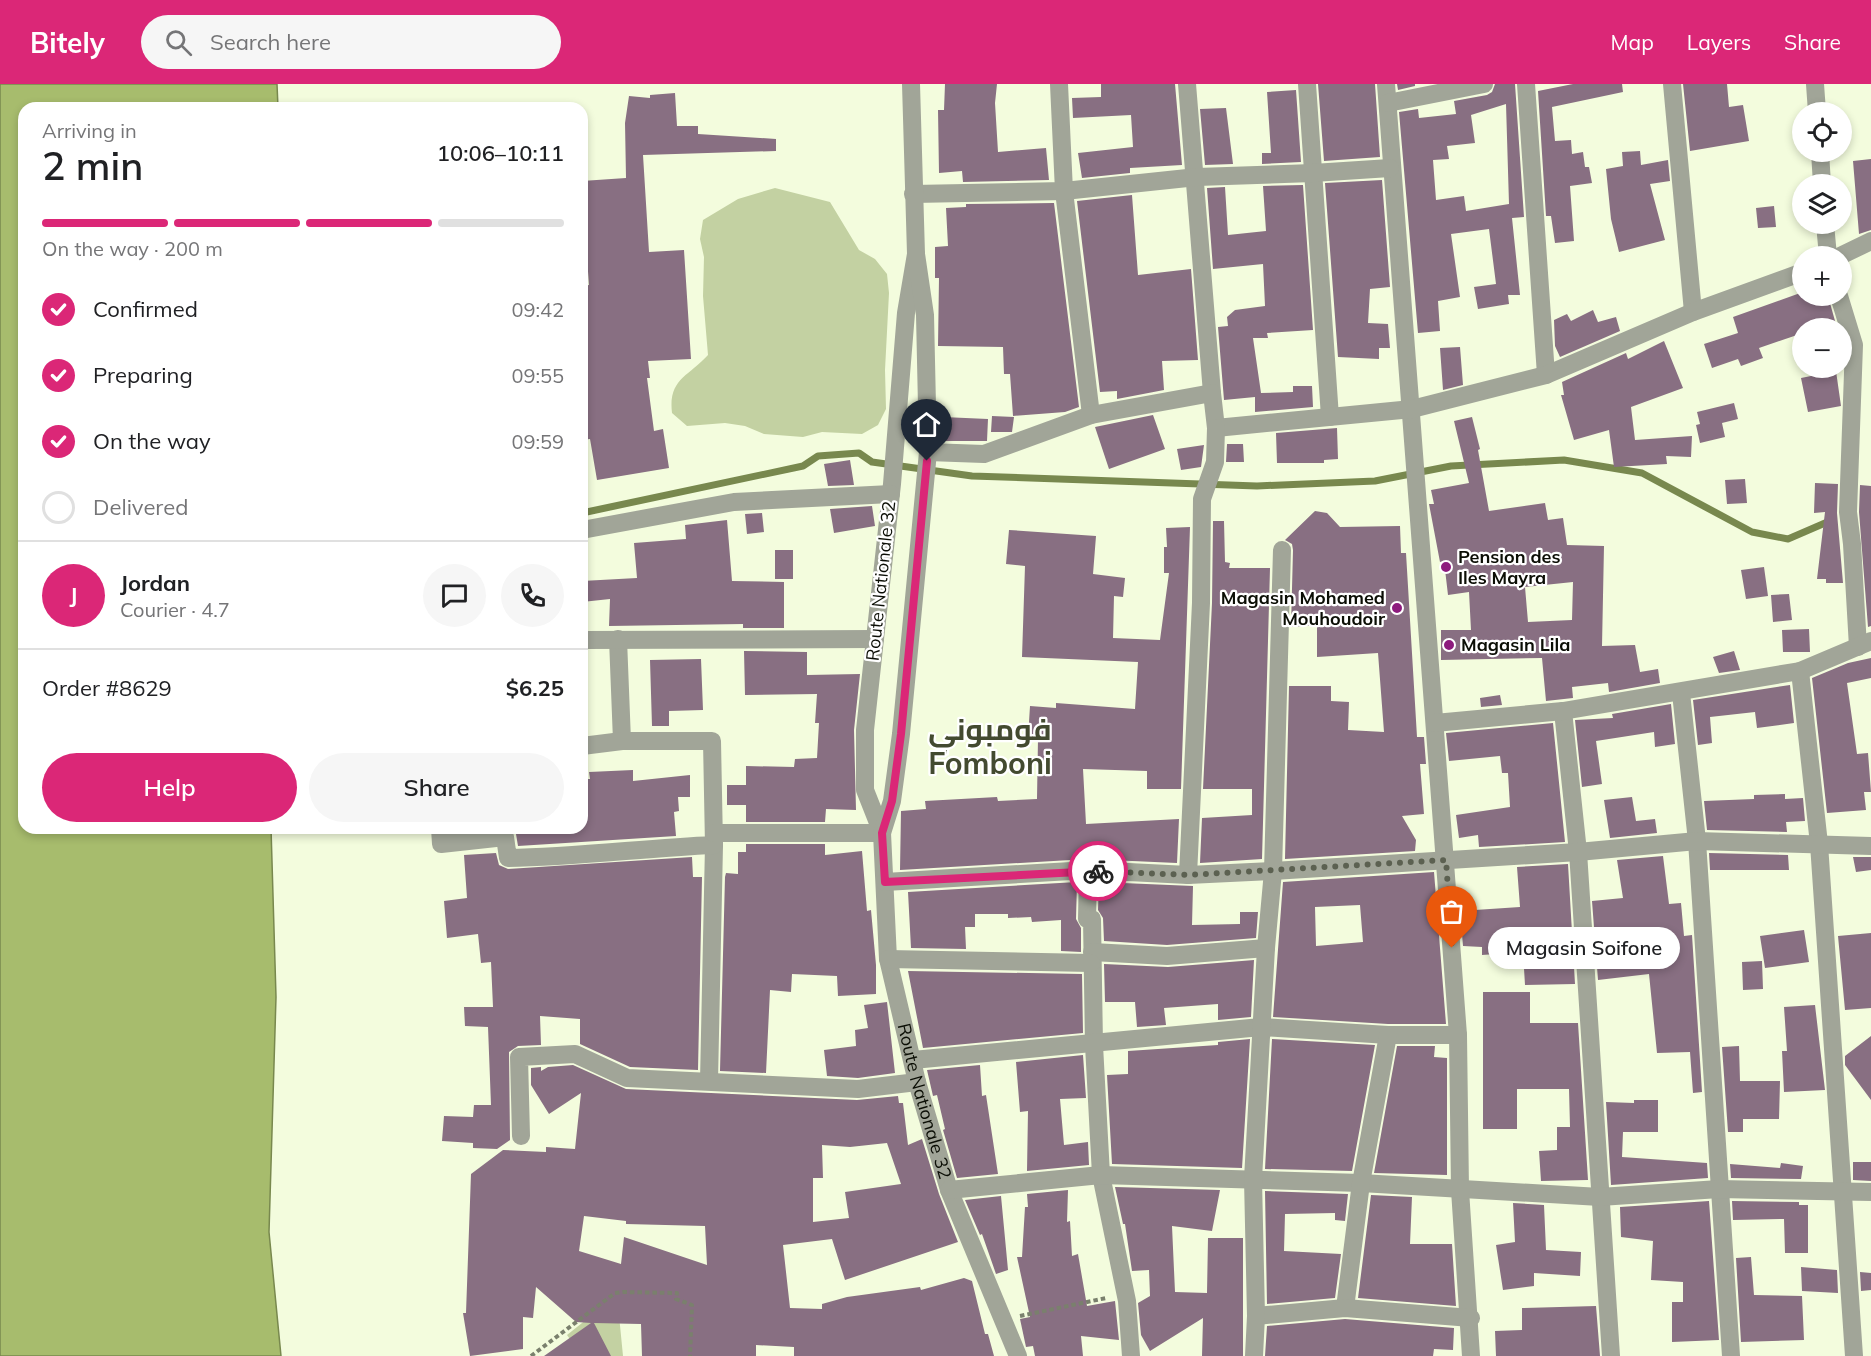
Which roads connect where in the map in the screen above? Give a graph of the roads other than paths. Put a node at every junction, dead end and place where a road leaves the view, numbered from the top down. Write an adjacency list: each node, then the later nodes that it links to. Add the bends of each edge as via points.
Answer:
1 (911, 84): 16 (street, Route Nationale 32)
2 (1059, 84): 15 (street)
3 (1187, 84): 14 (street)
4 (1307, 84): 13 (street)
5 (1386, 84): 11 (street)
6 (1484, 84): 11 (street)
7 (1526, 84): 23 (street)
8 (1672, 84): 22 (street)
9 (1815, 84): 10 (street)
10 (1816, 102)
11 (1388, 103): 12 (street)
12 (1390, 168): 13 (street); 25 (street)
13 (1312, 173): 14 (street); 27 (street)
14 (1197, 177): 15 (street); 24 (street)
15 (1064, 191): 16 (street); 26 (street)
16 (913, 194): 19 (street, Route Nationale 32)
17 (1871, 241): 18 (street)
18 (1852, 250)
19 (916, 254): 29 (street, Route Nationale 32, via 925,315); 30 (street, Route Nationale 32, via 906,313)
20 (1792, 276): 22 (street)
21 (1842, 306): 36 (street, via 1854,345 1848,512)
22 (1693, 312): 23 (street)
23 (1546, 375): 25 (street)
24 (1212, 393): 26 (street); 28 (street)
25 (1412, 409): 27 (street); 40 (street)
26 (1091, 415): 29 (street, via 984,454)
27 (1330, 417): 28 (street)
28 (1216, 428): 53 (street, via 1215,462 1202,499)
29 (928, 456): 43 (street, Route Nationale 32, via 901,734 892,801)
30 (892, 489): 31 (street, via 734,502); 34 (street, Route Nationale 32)
31 (588, 529)
32 (1282, 550): 52 (street)
33 (618, 639): 34 (street); 35 (street); 41 (street)
34 (875, 639): 43 (street, Route Nationale 32, via 865,730 865,790)
35 (588, 640)
36 (1864, 644): 37 (street)
37 (1800, 671): 38 (street); 47 (street)
38 (1681, 693): 39 (street); 46 (street)
39 (1563, 711): 40 (street); 49 (street)
40 (1436, 723): 50 (street)
41 (622, 741): 42 (street); 45 (street, via 712,741)
42 (588, 745)
43 (882, 833): 45 (street); 54 (street, Route Nationale 32)
44 (440, 834): 45 (street, via 441,844 505,837 508,858 572,857)
45 (714, 839): 63 (street)
46 (1696, 841): 47 (street); 49 (street); 69 (street)
47 (1819, 844): 48 (street); 72 (street)
48 (1871, 846)
49 (1578, 852): 50 (street); 74 (street)
50 (1446, 860): 52 (street); 60 (street)
51 (1088, 870): 53 (street); 54 (street); 56 (street)
52 (1273, 871): 53 (street); 55 (street)
53 (1188, 875)
54 (885, 882): 57 (street, Route Nationale 32)
55 (1266, 948): 56 (street); 58 (street)
56 (1091, 957): 57 (street); 61 (street)
57 (888, 959): 62 (street, Route Nationale 32)
58 (1261, 1027): 59 (street); 61 (street); 67 (street)
59 (1388, 1035): 60 (street); 68 (street)
60 (1458, 1035): 71 (street)
61 (1094, 1045): 62 (street); 66 (street)
62 (913, 1060): 64 (street, Route Nationale 32)
63 (709, 1081): 64 (street, via 858,1089); 65 (street, via 627,1078 575,1054 519,1057)
64 (917, 1082): 70 (street, Route Nationale 32)
65 (521, 1136)
66 (1101, 1175): 67 (street); 70 (street); 79 (street, via 1125,1293)
67 (1253, 1179): 68 (street); 76 (street)
68 (1360, 1183): 71 (street); 75 (street)
69 (1719, 1189): 72 (street); 74 (street); 83 (street)
70 (949, 1190): 78 (street, Route Nationale 32)
71 (1460, 1190): 74 (street); 77 (street)
72 (1841, 1192): 73 (street); 84 (street)
73 (1871, 1192)
74 (1600, 1197): 82 (street)
75 (1345, 1308): 76 (street); 77 (street)
76 (1256, 1316): 80 (street)
77 (1471, 1318): 81 (street)
78 (1018, 1356)
79 (1131, 1356)
80 (1254, 1356)
81 (1471, 1356)
82 (1611, 1356)
83 (1731, 1356)
84 (1854, 1356)

